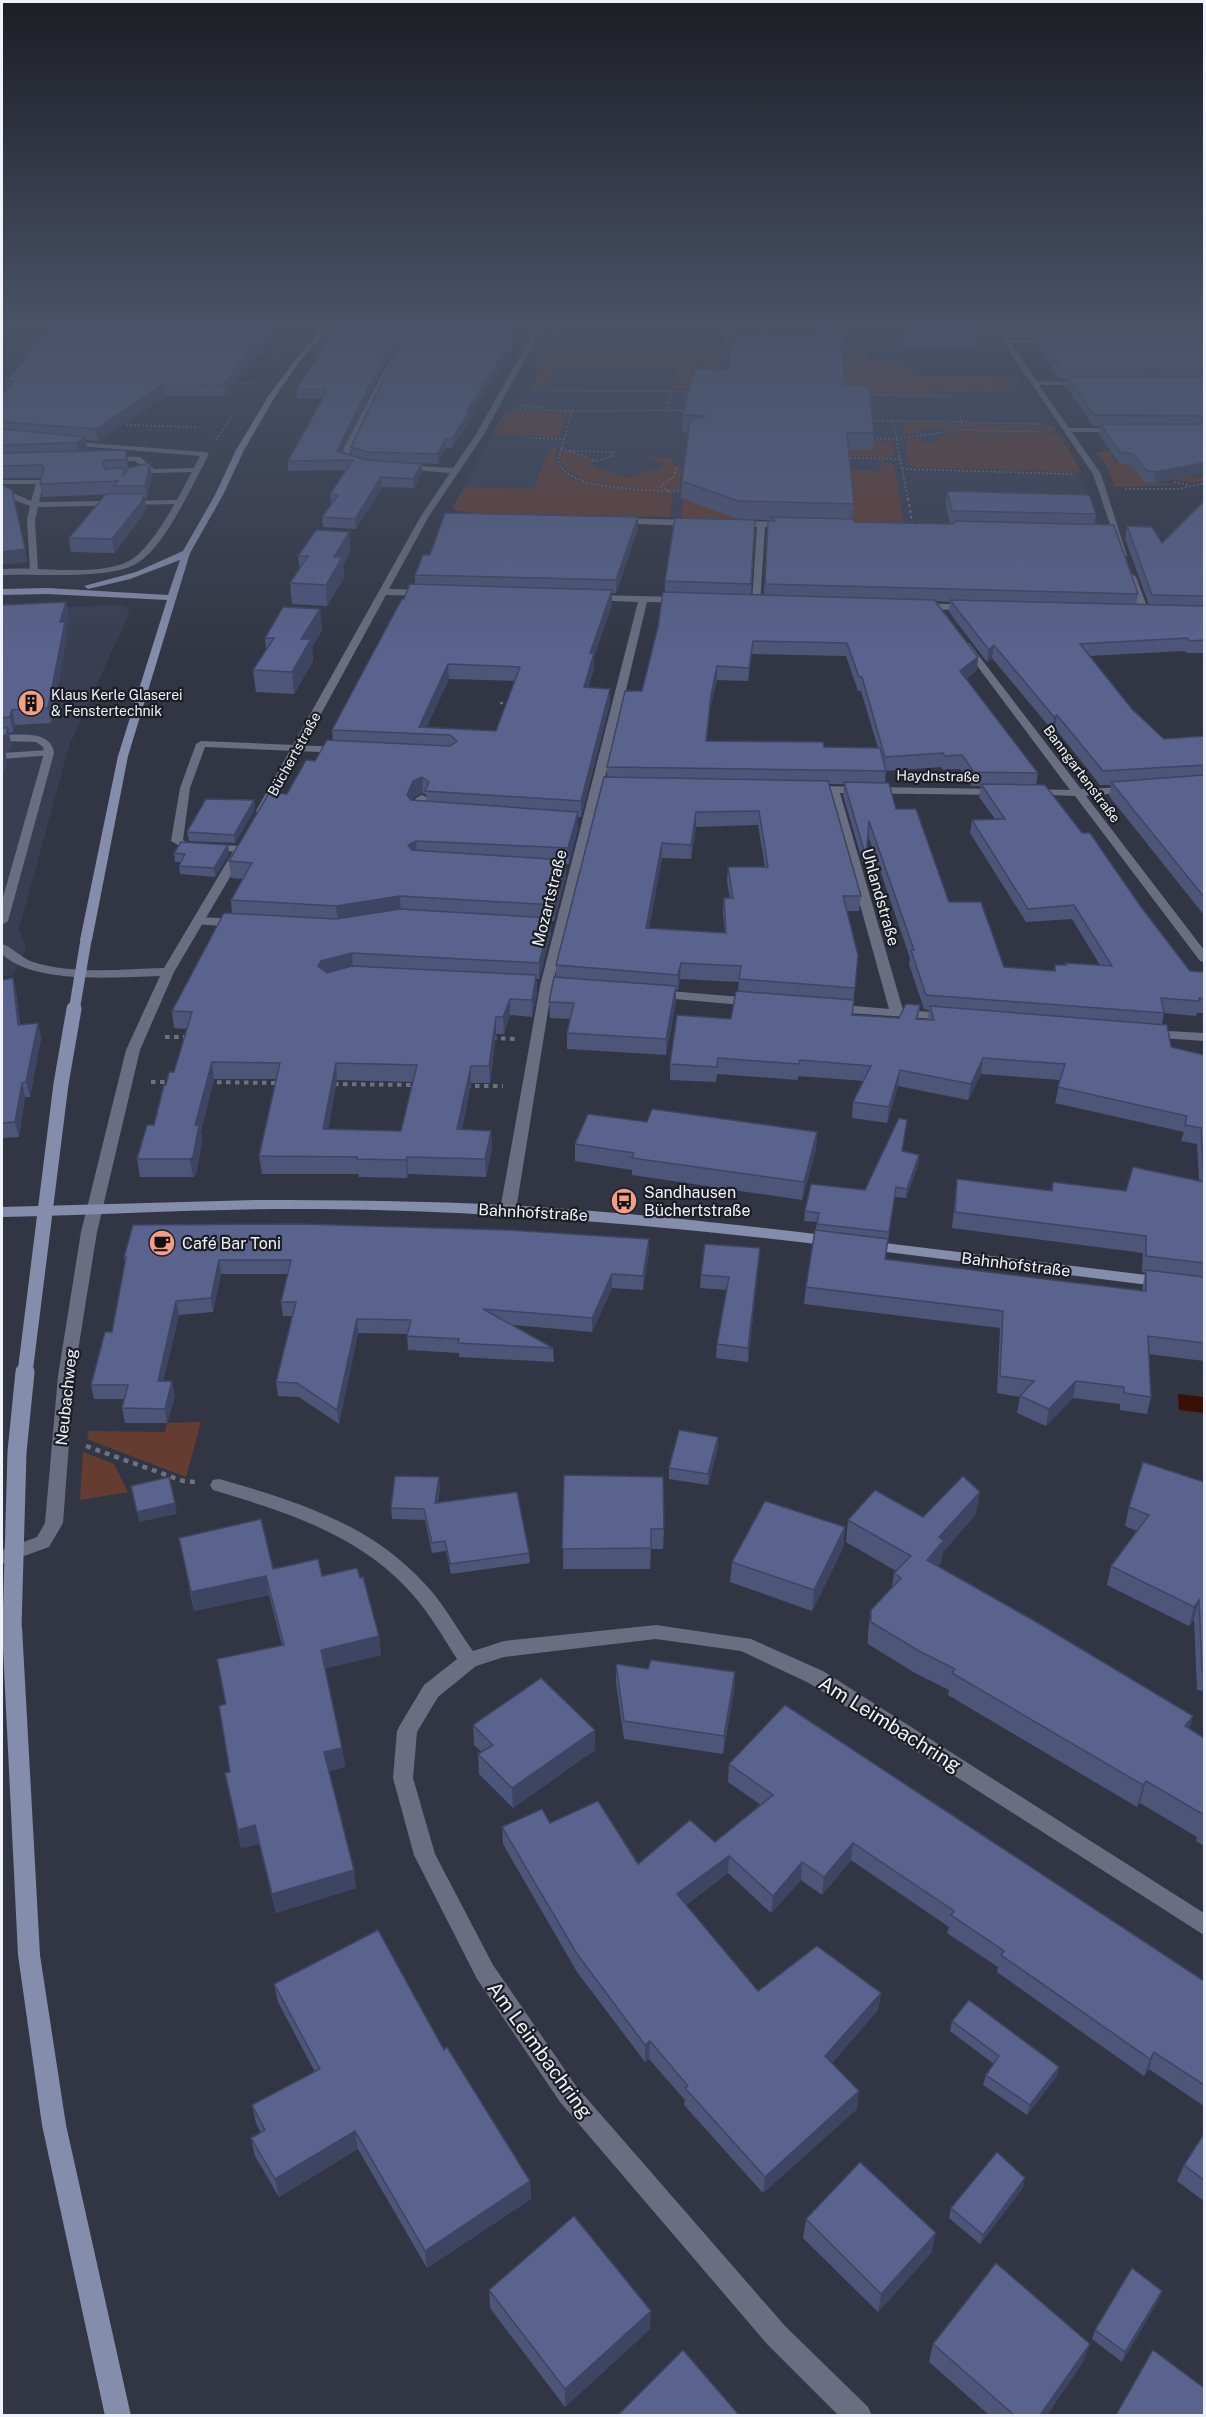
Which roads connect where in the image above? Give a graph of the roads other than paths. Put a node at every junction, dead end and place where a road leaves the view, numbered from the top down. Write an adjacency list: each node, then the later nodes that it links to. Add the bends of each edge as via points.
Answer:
1 (250, 434): 25 (main road)
2 (354, 434): 7 (street, via 344,459)
3 (479, 434): 11 (street, Büchertstraße)
4 (1070, 434): 24 (street, via 1097,474)
5 (58, 442): 10 (street, via 205,454)
6 (103, 458): 9 (street, via 137,459)
7 (367, 465)
8 (396, 467): 11 (street)
9 (152, 471): 10 (street); 12 (street)
10 (196, 471): 14 (street)
11 (456, 471): 16 (street, Büchertstraße)
12 (134, 476)
13 (2, 484): 15 (street, via 10,495); 15 (street, via 40,482)
14 (179, 502): 15 (street); 26 (street, via 158,534 131,563 97,570)
15 (34, 505): 26 (street)
16 (425, 516): 17 (street); 30 (street, Büchertstraße)
17 (437, 517)
18 (604, 521): 19 (street)
19 (707, 523)
20 (729, 524): 21 (street)
21 (760, 524): 22 (street); 37 (street)
22 (796, 525)
23 (1106, 533): 24 (street)
24 (1117, 533): 41 (street, via 1149,612)
25 (186, 553): 28 (main road, via 124,580); 32 (main road)
26 (34, 570): 27 (street)
27 (2, 572)
28 (46, 591): 29 (main road); 32 (main road)
29 (2, 592)
30 (384, 592): 31 (street); 44 (street, Büchertstraße)
31 (431, 593)
32 (171, 598): 76 (main road, bridge, via 123,756 86,940 61,1084 17,1452 12,1627 29,1955 54,2125)
33 (584, 598): 34 (street)
34 (643, 599): 35 (street); 69 (street, Mozartstraße, via 604,787 581,822 555,928)
35 (689, 600)
36 (746, 602): 37 (street)
37 (757, 602): 38 (street)
38 (768, 602)
39 (915, 606): 40 (street, via 941,611)
40 (983, 608)
41 (1132, 612)
42 (958, 635): 51 (street, Banngartenstraße)
43 (2, 738): 46 (street, via 39,739)
44 (298, 748): 45 (street); 54 (street, Büchertstraße); 56 (street, via 201,744 185,788 177,841 185,846 244,844)
45 (357, 751)
46 (50, 753): 47 (street); 55 (street)
47 (2, 756)
48 (1146, 788): 51 (street, Haydnstraße)
49 (798, 789): 50 (street, Haydnstraße)
50 (833, 789): 51 (street, Haydnstraße); 64 (street, Uhlandstraße)
51 (1077, 793): 59 (street, Banngartenstraße)
52 (422, 798): 53 (street, via 416,812)
53 (439, 814)
54 (258, 819)
55 (2, 921)
56 (198, 921): 57 (street); 60 (street)
57 (256, 924)
58 (2, 948): 60 (street, via 15,961 45,970)
59 (1204, 958)
60 (168, 972): 68 (street, via 137,1037)
61 (640, 993): 62 (street)
62 (769, 1003)
63 (815, 1007): 64 (street)
64 (897, 1013): 65 (street)
65 (957, 1018)
66 (1135, 1032): 67 (street)
67 (1204, 1037)
68 (95, 1206): 69 (main road, Bahnhofstraße, via 334,1205); 70 (main road, Bahnhofstraße); 73 (street, Neubachweg, via 66,1376 54,1523 43,1542)
69 (508, 1210): 71 (main road, Bahnhofstraße, via 850,1243)
70 (2, 1212)
71 (1204, 1287)
72 (219, 1485): 74 (street, via 287,1505 362,1540 420,1590)
73 (2, 1557)
74 (469, 1660): 75 (street, Am Leimbachring, via 504,1649 656,1632 744,1644 816,1677); 77 (street, Am Leimbachring, via 431,1691 407,1731 403,1778 425,1856 446,1898 485,1972 568,2094 776,2335)
75 (1204, 1924)
76 (118, 2415)
77 (859, 2415)

